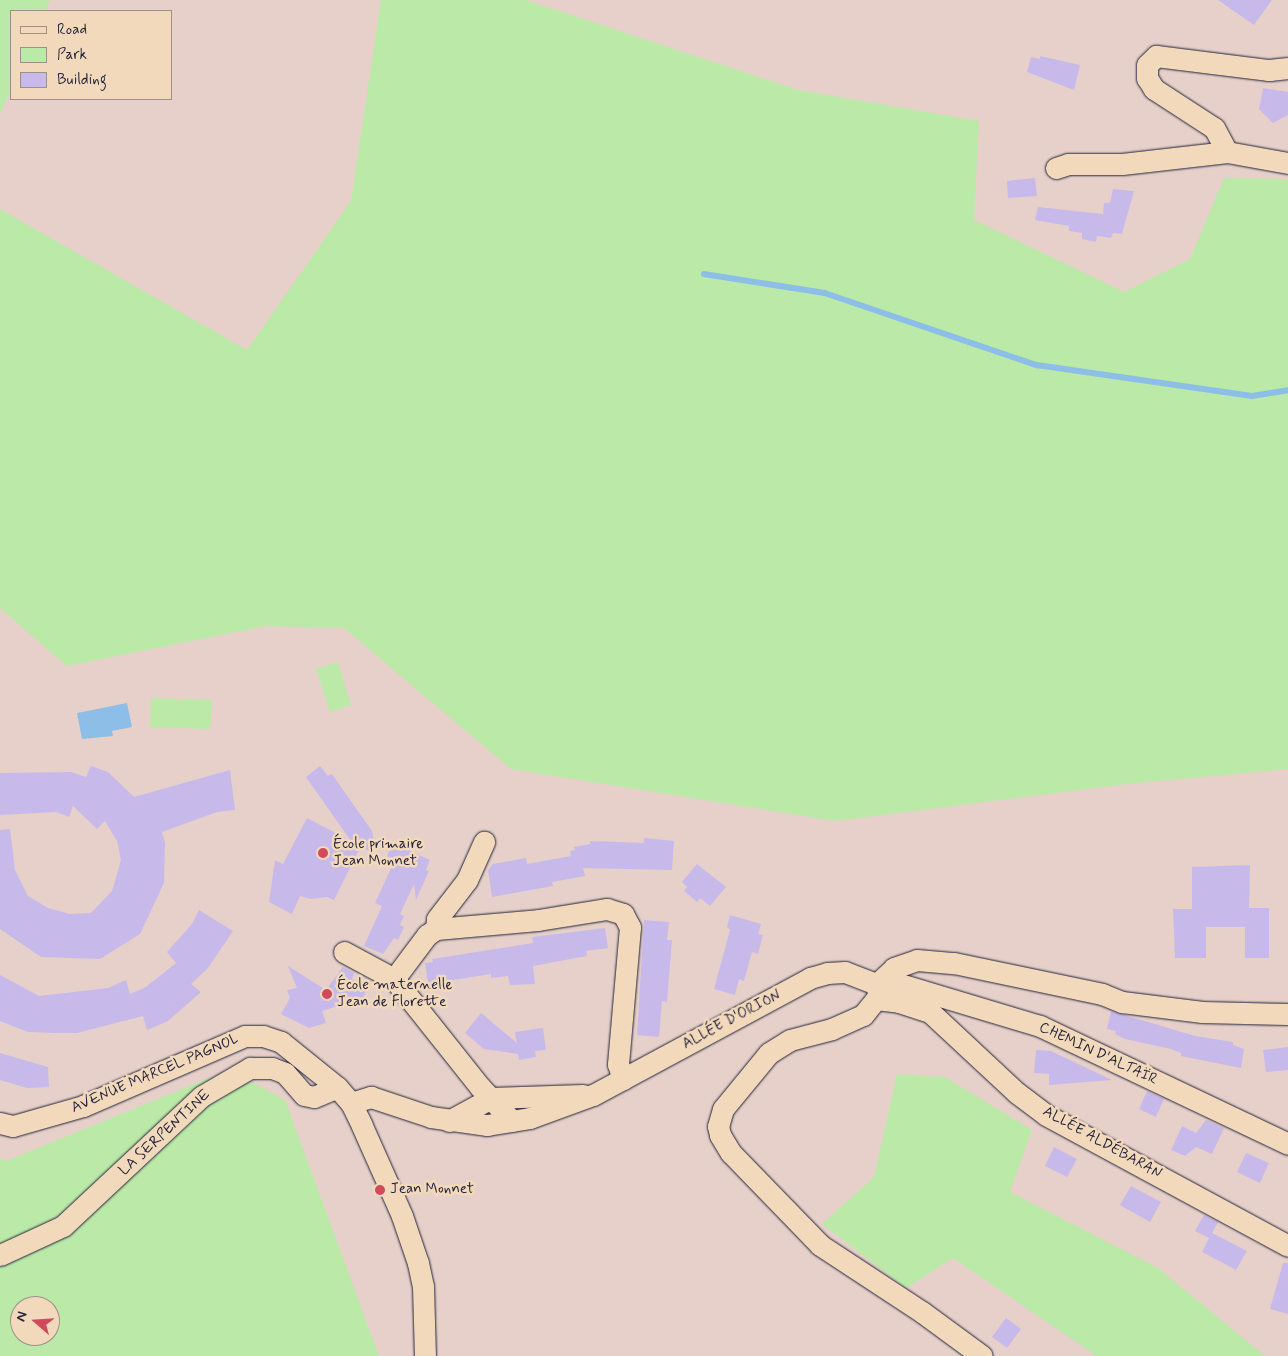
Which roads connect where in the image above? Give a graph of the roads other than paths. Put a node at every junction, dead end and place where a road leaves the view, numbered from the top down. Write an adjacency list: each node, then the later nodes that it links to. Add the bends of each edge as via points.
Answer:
1 (1288, 68): 2 (street, via 1269,70 1156,56 1147,65 1147,78 1154,90 1214,128)
2 (1227, 152): 3 (street); 4 (street, via 1122,164 1068,164)
3 (1288, 164)
4 (1056, 168)
5 (484, 842): 6 (street, via 467,880 437,919)
6 (436, 929): 8 (street, via 427,935); 13 (street, via 538,920 607,909 623,914 630,927 618,1064)
7 (344, 952): 8 (street)
8 (394, 979): 16 (street)
9 (877, 992): 10 (street, CHEMIN D'ALTAÏR, via 900,984); 11 (street, via 894,968 917,960 954,962 1092,992 1122,1002 1202,1012); 12 (street, ALLÉE ALDÉBARAN, via 930,1012); 13 (street, ALLÉE D'ORION, via 845,972 810,978); 25 (street, via 863,1015 832,1029 790,1040 769,1053 723,1109 718,1126 720,1135 731,1153 820,1245)
10 (962, 1005): 12 (street, via 950,1013); 21 (street, CHEMIN D'ALTAÏR, via 1040,1026)
11 (1288, 1014)
12 (946, 1026): 22 (street, ALLÉE ALDÉBARAN, via 1046,1115)
13 (623, 1079): 15 (street, ALLÉE D'ORION)
14 (337, 1087): 17 (street, AVENUE MARCEL PAGNOL); 20 (street, AVENUE MARCEL PAGNOL, via 281,1042 264,1036 245,1036 83,1106 13,1126); 23 (street, LA SERPENTINE, via 314,1096 304,1094 284,1073 272,1068 250,1068 202,1096 63,1226)
15 (593, 1095): 16 (street, ALLÉE D'ORION); 19 (street, ALLÉE D'ORION, via 557,1110)
16 (490, 1098): 18 (street, ALLÉE D'ORION); 19 (street)
17 (351, 1103): 18 (street, ALLÉE D'ORION, via 371,1097); 24 (street, AVENUE MARCEL PAGNOL, via 402,1216 418,1263 423,1286)
18 (449, 1121): 19 (street, ALLÉE D'ORION, via 487,1125)
19 (512, 1121)
20 (0, 1124)
21 (1288, 1144)
22 (1288, 1246)
23 (0, 1255)
24 (425, 1356)
25 (982, 1356)

